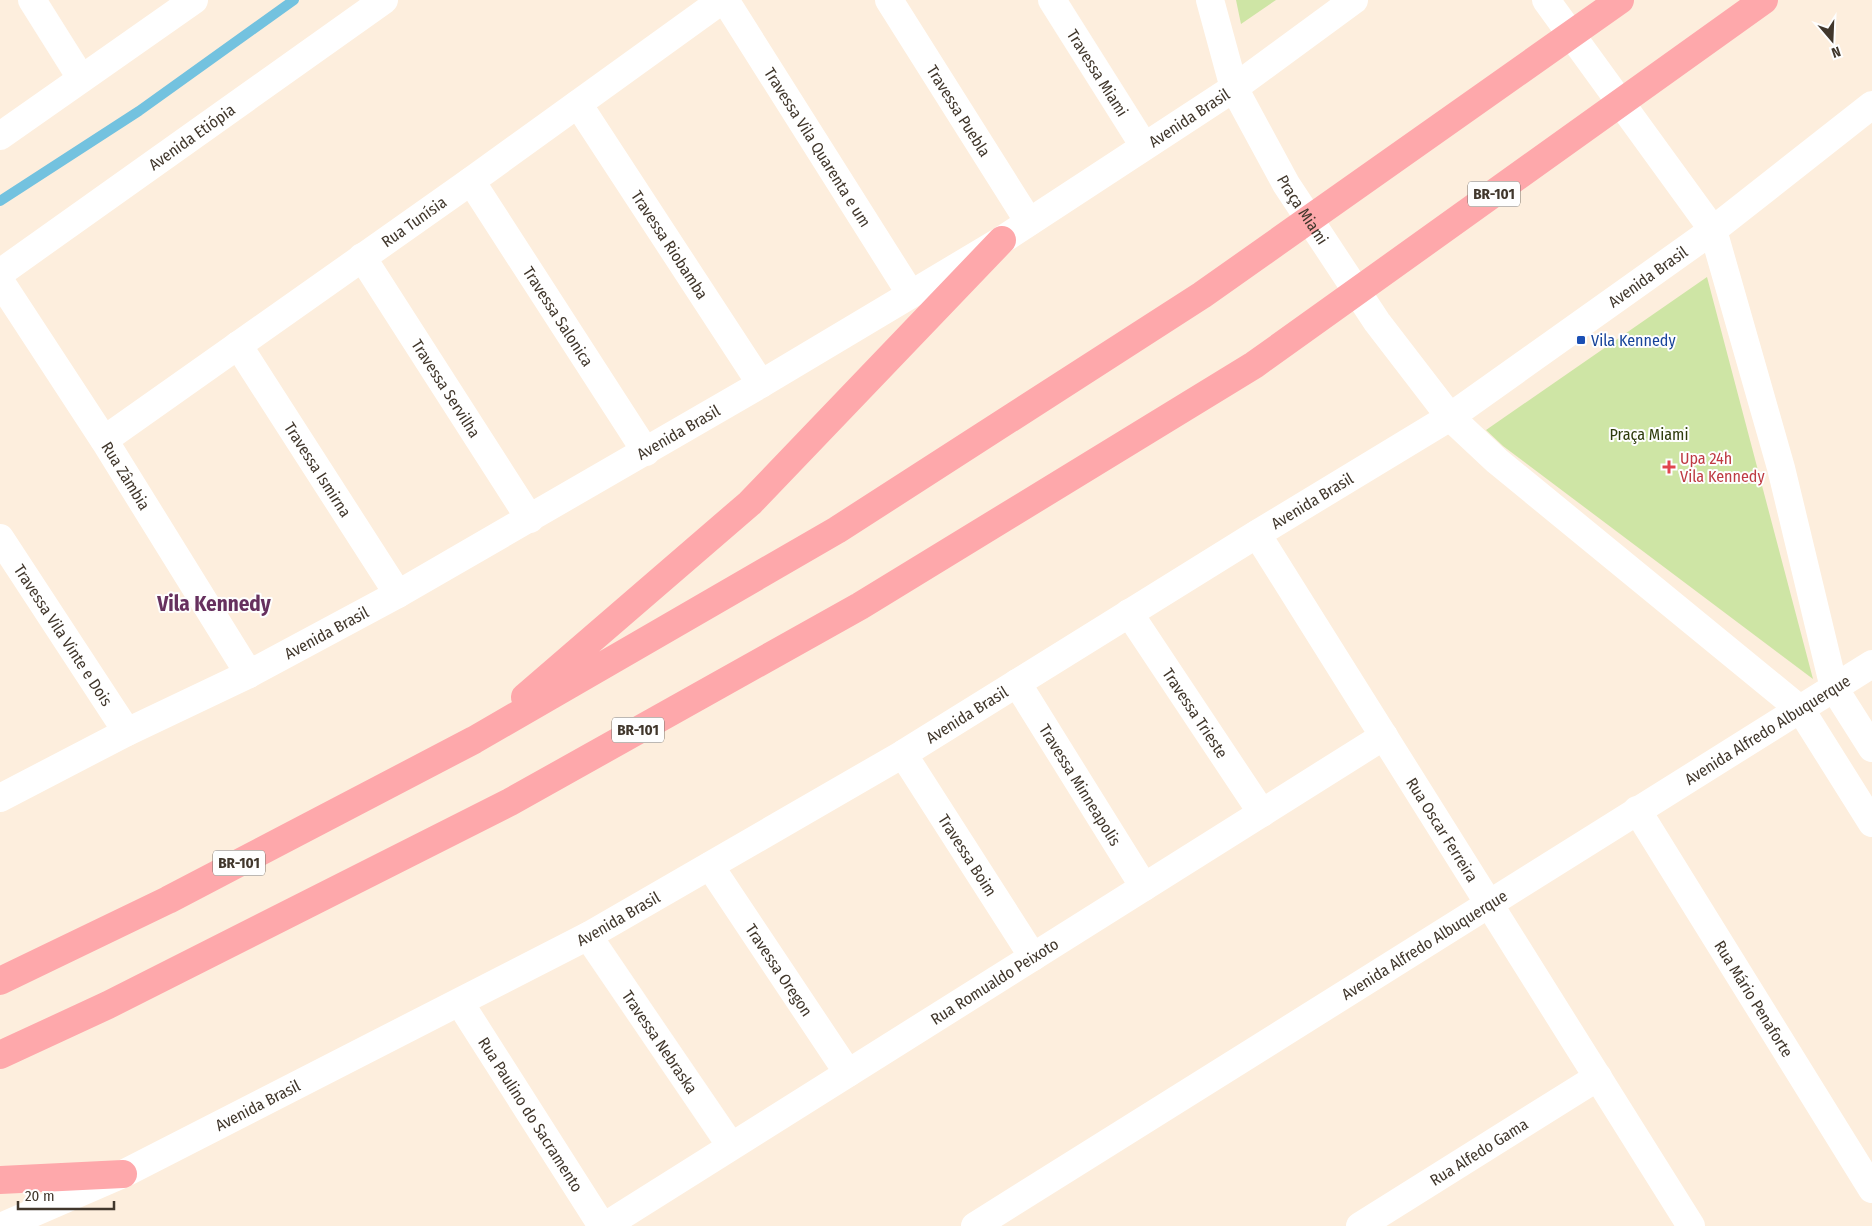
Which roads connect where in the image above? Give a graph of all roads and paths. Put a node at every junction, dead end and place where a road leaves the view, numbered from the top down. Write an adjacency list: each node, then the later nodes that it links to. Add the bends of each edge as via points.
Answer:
1 (32, 0): 12 (street)
2 (194, 0): 12 (street)
3 (384, 0): 23 (street, Avenida Etiópia)
4 (889, 0): 19 (street, Travessa Puebla)
5 (1052, 0): 17 (street, Travessa Miami)
6 (1210, 0): 13 (street, Praça Miami)
7 (1354, 0): 13 (street, Avenida Brasil)
8 (1546, 0): 20 (street)
9 (1620, 0): 43 (highway, BR-101, via 1202,295 838,530)
10 (1764, 0): 57 (highway, BR-101, via 1254,364 860,606 510,802 108,1005)
11 (712, 3): 14 (street, Rua Tunísia); 25 (street, Travessa Vila Quarenta e um)
12 (82, 78): 16 (street)
13 (1234, 88): 17 (street, Avenida Brasil); 28 (street, Praça Miami, via 1286,184 1377,322)
14 (578, 104): 18 (street, Rua Tunísia); 27 (street, Travessa Riobamba)
15 (1872, 105): 20 (street, Avenida Brasil)
16 (0, 136)
17 (1144, 146): 19 (street, Avenida Brasil)
18 (472, 181): 22 (street, Rua Tunísia); 30 (street, Travessa Salonica)
19 (1030, 222): 21 (street, Avenida Brasil)
20 (1713, 230): 28 (street, Avenida Brasil); 39 (street, via 1781,468)
21 (1002, 240): 25 (street, Avenida Brasil); 43 (highway, via 750,502)
22 (362, 257): 26 (street, Rua Tunísia); 31 (street, Travessa Servilha)
23 (0, 273)
24 (0, 281): 29 (street, Rua Zâmbia)
25 (910, 294): 27 (street, Avenida Brasil)
26 (238, 345): 29 (street, Rua Tunísia); 34 (street, Travessa Ismirna)
27 (761, 384): 30 (street, Avenida Brasil)
28 (1450, 417): 32 (street, Avenida Brasil); 40 (street, Praça Miami, via 1497,461)
29 (104, 440): 37 (street, Rua Zâmbia)
30 (646, 452): 31 (street, Avenida Brasil)
31 (530, 519): 34 (street, Avenida Brasil)
32 (1257, 534): 35 (street, Avenida Brasil); 42 (street, Rua Oscar Ferreira)
33 (0, 538): 41 (street, Travessa Vila Vinte e Dois)
34 (398, 594): 37 (street, Avenida Brasil)
35 (1129, 613): 38 (street, Avenida Brasil); 48 (street, Travessa Trieste)
36 (1872, 664): 39 (street, Avenida Alfredo Albuquerque)
37 (249, 674): 41 (street, Avenida Brasil)
38 (1017, 683): 45 (street, Avenida Brasil); 51 (street, Travessa Minneapolis)
39 (1834, 688): 40 (street, Avenida Alfredo Albuquerque); 44 (street)
40 (1801, 710): 47 (street, Avenida Alfredo Albuquerque); 49 (street, Praça Miami)
41 (127, 732): 46 (street, Avenida Brasil)
42 (1384, 736): 48 (street, Rua Romualdo Peixoto); 52 (street, Rua Oscar Ferreira)
43 (474, 740): 55 (highway, BR-101, via 168,900)
44 (1872, 748)
45 (903, 754): 50 (street, Avenida Brasil); 54 (street, Travessa Boim)
46 (1, 795)
47 (1637, 810): 52 (street, Avenida Alfredo Albuquerque); 63 (street, Rua Mário Penaforte)
48 (1262, 813): 51 (street, Rua Romualdo Peixoto)
49 (1872, 823)
50 (710, 866): 53 (street, Avenida Brasil); 58 (street, Travessa Oregon)
51 (1144, 887): 54 (street, Rua Romualdo Peixoto)
52 (1488, 903): 59 (street, Rua Oscar Ferreira); 66 (street, Avenida Alfredo Albuquerque)
53 (588, 936): 56 (street, Avenida Brasil); 60 (street, Travessa Nebraska)
54 (1033, 956): 58 (street, Rua Romualdo Peixoto)
55 (0, 981)
56 (460, 1003): 61 (street, Avenida Brasil); 65 (street, Rua Paulino do Sacramento)
57 (0, 1055)
58 (848, 1073): 60 (street, Rua Romualdo Peixoto)
59 (1598, 1077): 67 (street, Rua Alfedo Gama); 68 (street, Rua Oscar Ferreira)
60 (731, 1146): 65 (street, Rua Romualdo Peixoto)
61 (123, 1174): 62 (highway); 64 (street, Avenida Brasil)
62 (0, 1180)
63 (1872, 1189)
64 (3, 1226)
65 (604, 1226)
66 (975, 1226)
67 (1360, 1226)
68 (1691, 1226)

